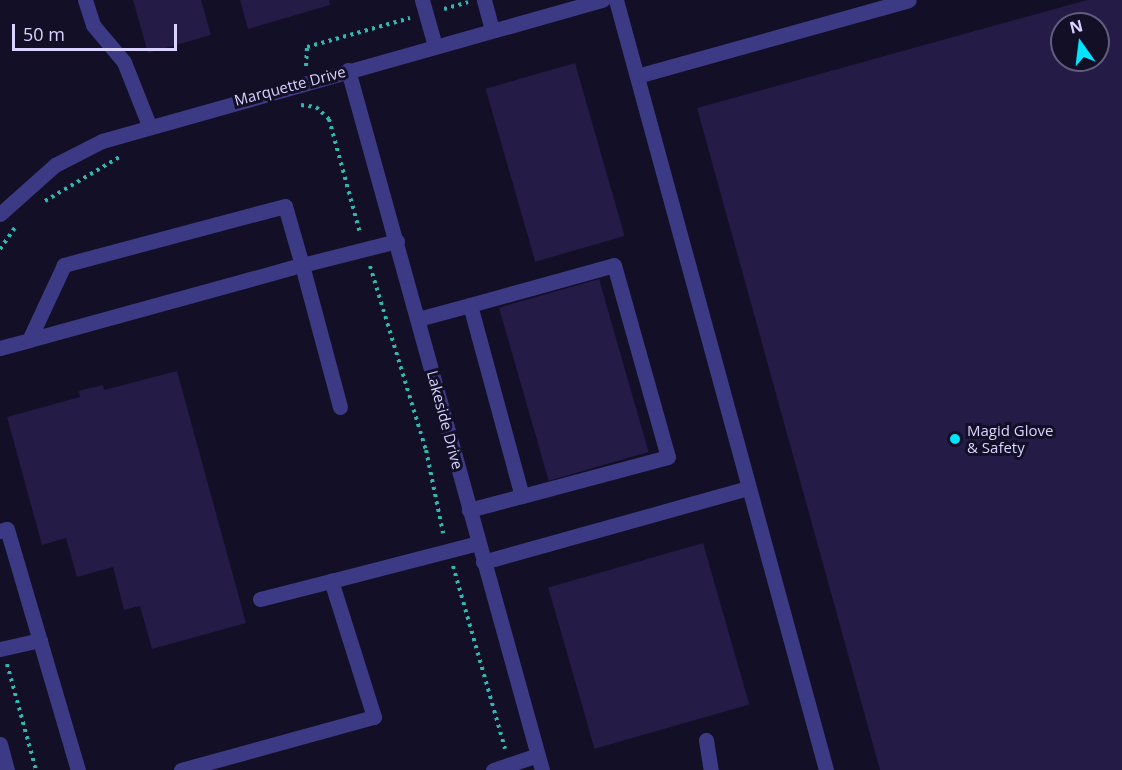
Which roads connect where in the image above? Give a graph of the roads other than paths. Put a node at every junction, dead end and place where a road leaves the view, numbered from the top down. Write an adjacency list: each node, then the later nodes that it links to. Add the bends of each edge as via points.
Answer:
1 (85, 0): 11 (street, via 93,25 124,62)
2 (484, 0): 7 (street)
3 (602, 0): 7 (street, Marquette Drive)
4 (616, 0): 10 (street)
5 (909, 0): 10 (street)
6 (424, 7): 8 (street)
7 (492, 30): 8 (street, Marquette Drive)
8 (435, 46): 9 (street, Marquette Drive)
9 (348, 70): 11 (street, Marquette Drive); 13 (street, Lakeside Drive)
10 (637, 76): 20 (street)
11 (149, 124): 12 (street, Marquette Drive, via 54,165)
12 (0, 214)
13 (397, 242): 14 (street); 16 (street, Lakeside Drive)
14 (302, 264): 17 (street); 17 (street, via 285,206 64,265); 19 (street)
15 (470, 304): 16 (street); 21 (street); 21 (street, via 614,265 668,457)
16 (418, 319): 22 (street, Lakeside Drive)
17 (29, 340): 18 (street)
18 (0, 348)
19 (340, 407)
20 (747, 488): 25 (street); 38 (street)
21 (522, 496): 22 (street)
22 (469, 510): 24 (street, Lakeside Drive)
23 (0, 531): 28 (street, via 7,529)
24 (478, 543): 25 (street, Lakeside Drive); 26 (street)
25 (483, 562): 32 (street, Lakeside Drive)
26 (331, 581): 27 (street); 35 (street, via 374,717)
27 (260, 599)
28 (40, 639): 29 (street); 34 (street)
29 (1, 649)
30 (706, 740): 37 (street)
31 (0, 744): 33 (street)
32 (540, 762): 36 (street)
33 (7, 770)
34 (78, 770)
35 (181, 770)
36 (493, 770)
37 (711, 770)
38 (826, 770)

